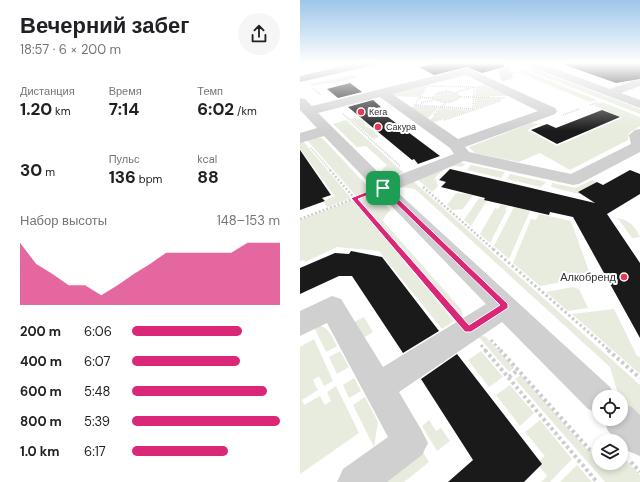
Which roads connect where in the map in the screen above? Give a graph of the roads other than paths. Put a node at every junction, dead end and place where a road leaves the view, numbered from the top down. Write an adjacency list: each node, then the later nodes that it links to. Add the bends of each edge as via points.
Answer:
1 (322, 85): 7 (main road)
2 (411, 85): 6 (street)
3 (497, 85): 13 (street, via 550,111)
4 (582, 85): 8 (street)
5 (630, 85): 8 (street)
6 (382, 93): 7 (street, via 333,105); 13 (street)
7 (304, 94): 10 (street)
8 (606, 96): 9 (street)
9 (640, 104)
10 (327, 130): 12 (street); 14 (street)
11 (640, 133): 13 (street, via 637,135 639,146 572,180)
12 (303, 138)
13 (460, 150): 14 (street)
14 (383, 188): 15 (street)
15 (506, 306): 17 (street, via 470,332); 18 (street)
16 (300, 324): 17 (street, via 332,307)
17 (379, 387): 21 (street, via 410,443)
18 (592, 391)
19 (627, 426): 20 (street)
20 (640, 439)
21 (356, 482)

